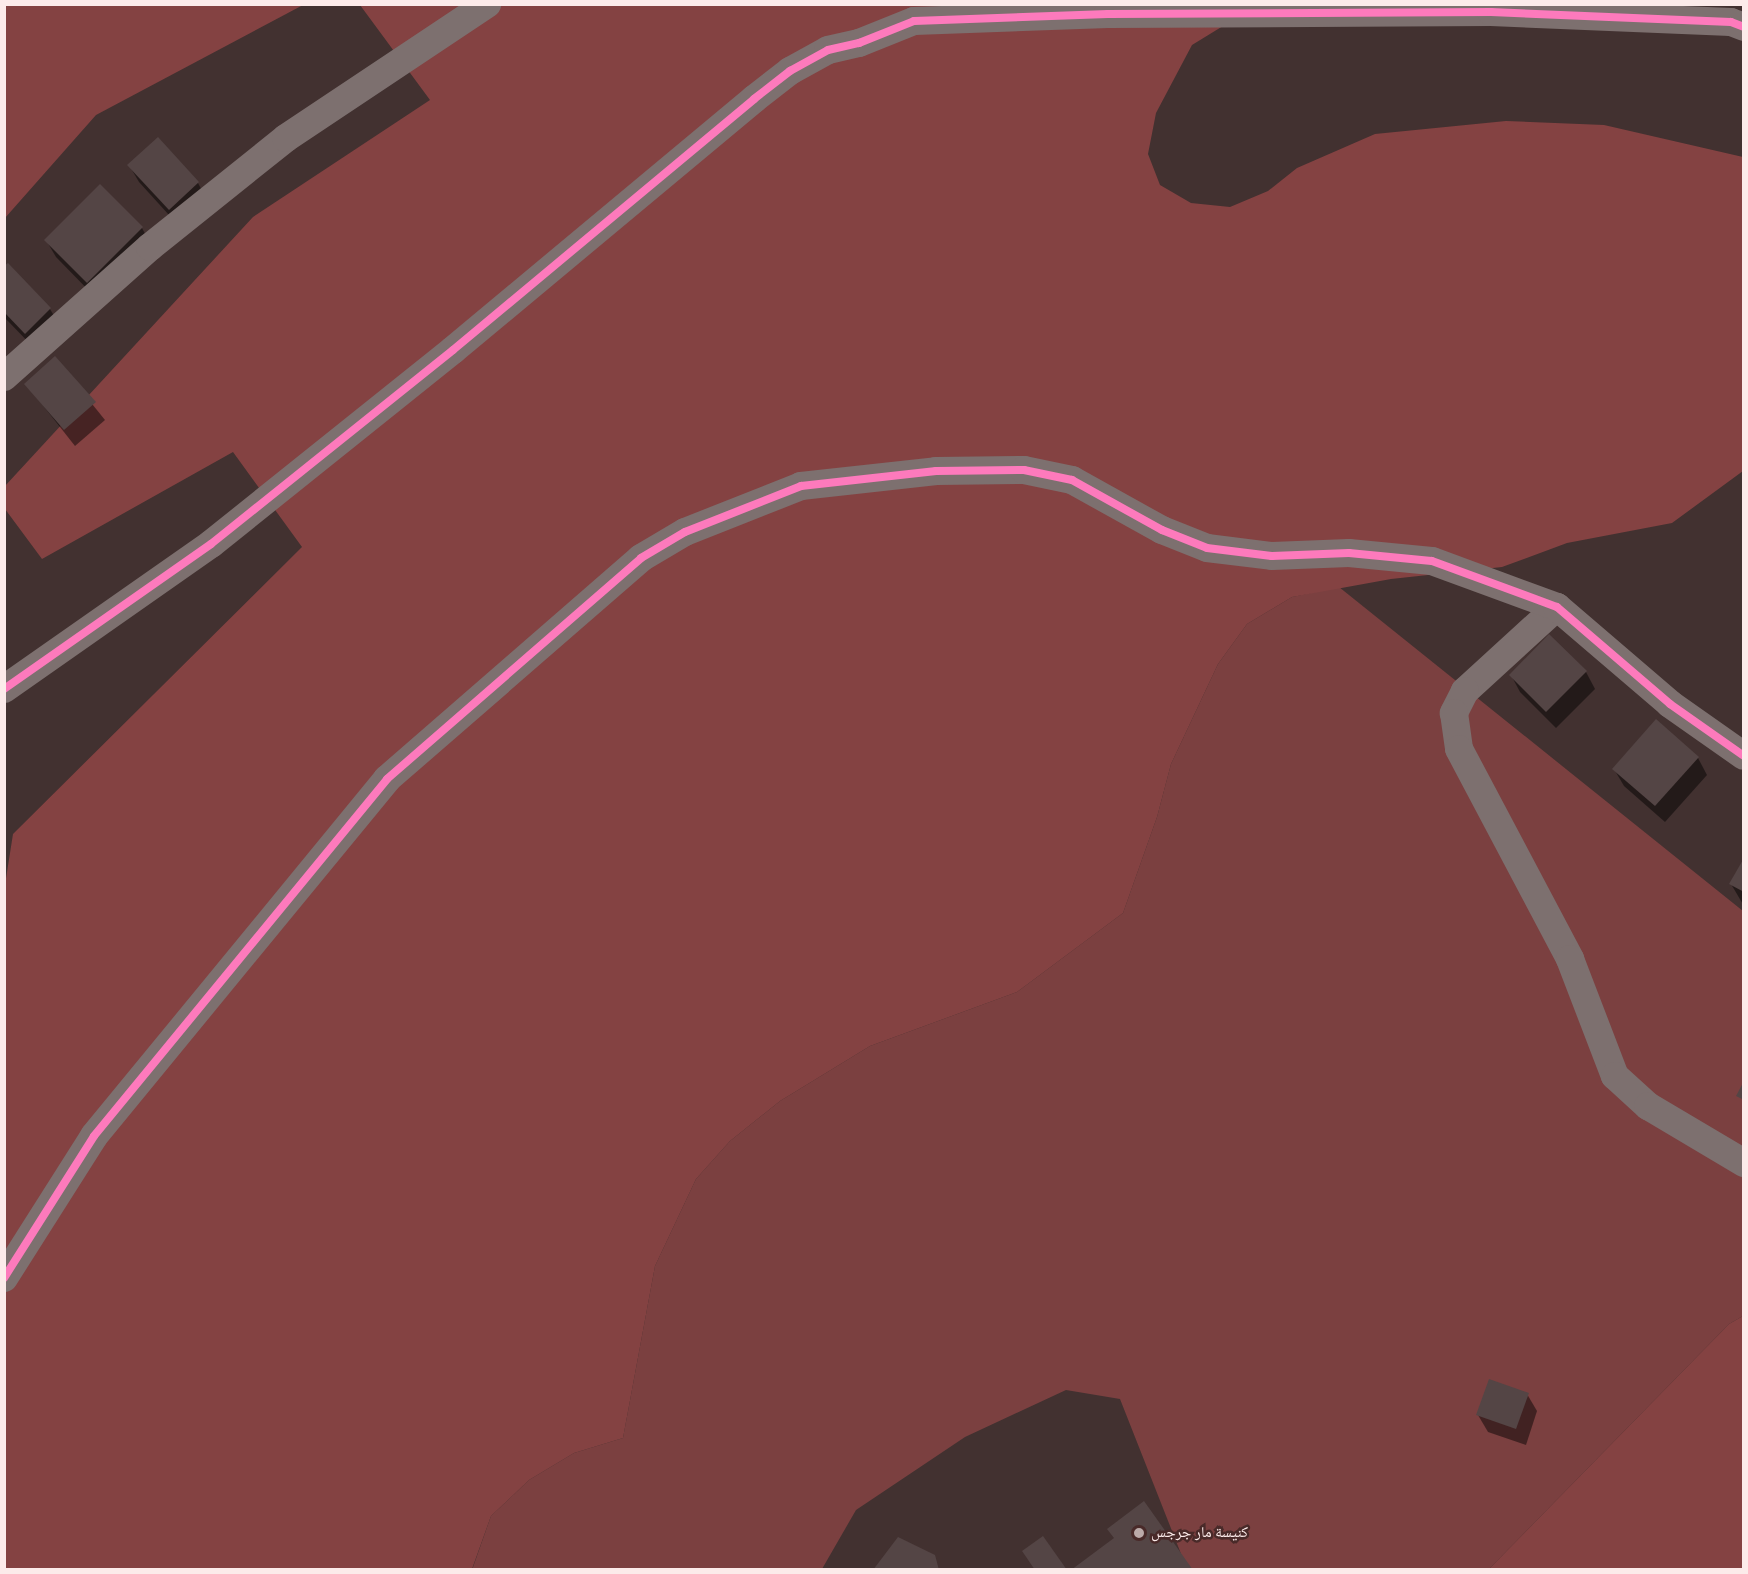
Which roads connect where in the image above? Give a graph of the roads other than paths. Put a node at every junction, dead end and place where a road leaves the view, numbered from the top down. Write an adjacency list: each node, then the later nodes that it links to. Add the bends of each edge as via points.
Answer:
1 (487, 4): 3 (street, via 286,138 150,247)
2 (1743, 27): 5 (street, via 1731,22 1491,12 1108,14 914,21 828,50 790,71 754,99 453,350 211,544)
3 (4, 377)
4 (1557, 608): 6 (street, via 1670,704); 7 (street, via 1460,698 1453,723 1459,749 1570,959 1615,1076 1647,1106); 8 (street, via 1432,561 1349,552 1272,556 1207,548 1162,530 1072,480 1024,470 936,471 801,486 747,505 685,532 641,558 387,779 94,1136)
5 (4, 689)
6 (1743, 756)
7 (1743, 1163)
8 (4, 1278)

